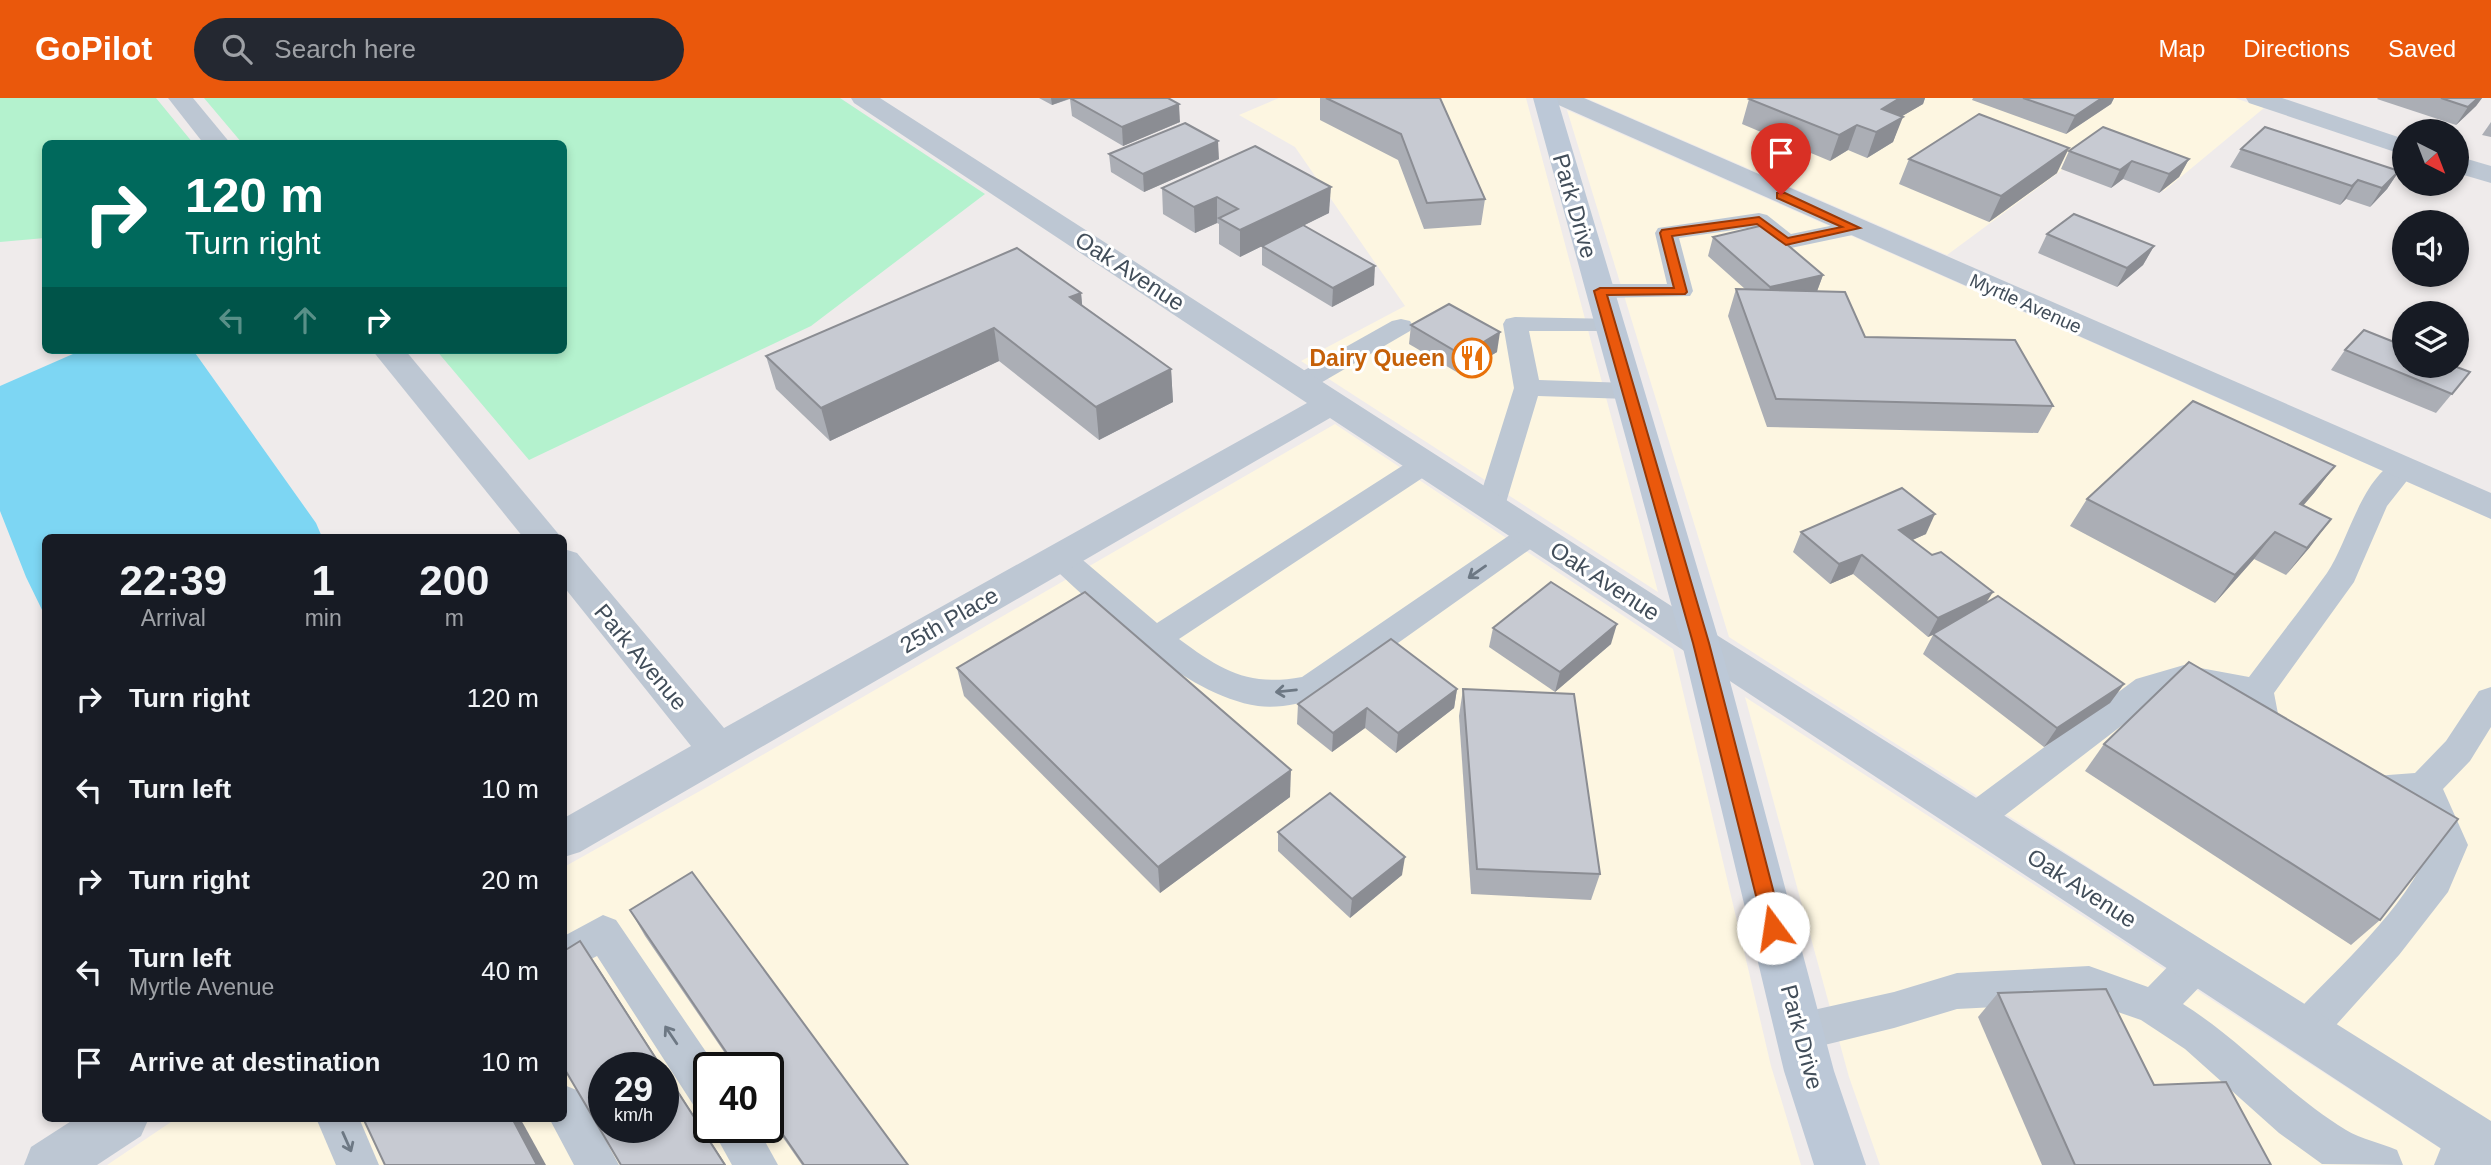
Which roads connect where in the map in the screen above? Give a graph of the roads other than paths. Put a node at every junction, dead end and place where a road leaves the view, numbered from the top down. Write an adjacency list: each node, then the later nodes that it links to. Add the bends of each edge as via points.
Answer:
1 (180, 98): 6 (street)
2 (863, 98): 16 (street, Oak Avenue)
3 (1545, 98): 11 (street, Park Drive)
4 (1563, 98): 10 (street, Myrtle Avenue)
5 (2258, 98): 7 (street)
6 (215, 140)
7 (2392, 143)
8 (2469, 168): 9 (street)
9 (2491, 175)
10 (1854, 228): 11 (lane, via 1786,242 1759,220 1666,233 1681,292); 18 (street, Myrtle Avenue)
11 (1604, 308): 14 (lane, via 1515,324); 15 (street, Park Drive)
12 (1401, 326): 16 (lane)
13 (391, 354): 22 (street)
14 (1527, 388): 15 (lane); 19 (lane)
15 (1628, 391): 26 (street, Park Drive)
16 (1318, 392): 17 (street, Oak Avenue); 23 (street, 25th Place)
17 (1426, 463): 19 (street, Oak Avenue); 25 (lane)
18 (2403, 468): 20 (street, Myrtle Avenue); 27 (lane, via 2374,503 2343,574)
19 (1492, 506): 21 (street, Oak Avenue)
20 (2491, 506)
21 (1533, 533): 25 (lane, one-way to 25, via 1310,688 1254,693 1219,680); 26 (street, Oak Avenue)
22 (541, 534)
23 (1060, 557): 25 (lane); 29 (street, 25th Place)
24 (567, 566): 29 (street, Park Avenue)
25 (1156, 639)
26 (1701, 643): 33 (street, Oak Avenue); 39 (street, Park Drive)
27 (2257, 691): 30 (lane, via 2264,725); 33 (lane, via 2183,677 2148,688)
28 (2491, 700): 32 (lane, via 2458,751)
29 (719, 751): 34 (street, 25th Place)
30 (2304, 757)
31 (2338, 775): 32 (lane, via 2374,790)
32 (2424, 786): 38 (lane, via 2450,845 2435,881 2386,943)
33 (1974, 819): 36 (street, Oak Avenue)
34 (567, 837)
35 (567, 954): 40 (lane, one-way to 35, via 603,932)
36 (2197, 963): 37 (lane); 38 (street, Oak Avenue)
37 (2154, 1007): 39 (lane, via 2089,984 1957,991); 51 (lane, via 2199,1036 2294,1119 2337,1149)
38 (2305, 1031): 45 (street, Oak Avenue)
39 (1800, 1032): 50 (street, Park Drive)
40 (693, 1068)
41 (567, 1110): 48 (lane)
42 (117, 1122): 46 (street)
43 (339, 1122): 47 (lane, one-way to 47)
44 (743, 1143): 49 (lane)
45 (2471, 1150)
46 (50, 1165)
47 (358, 1165)
48 (598, 1165)
49 (757, 1165)
50 (1840, 1165)
51 (2382, 1165)

